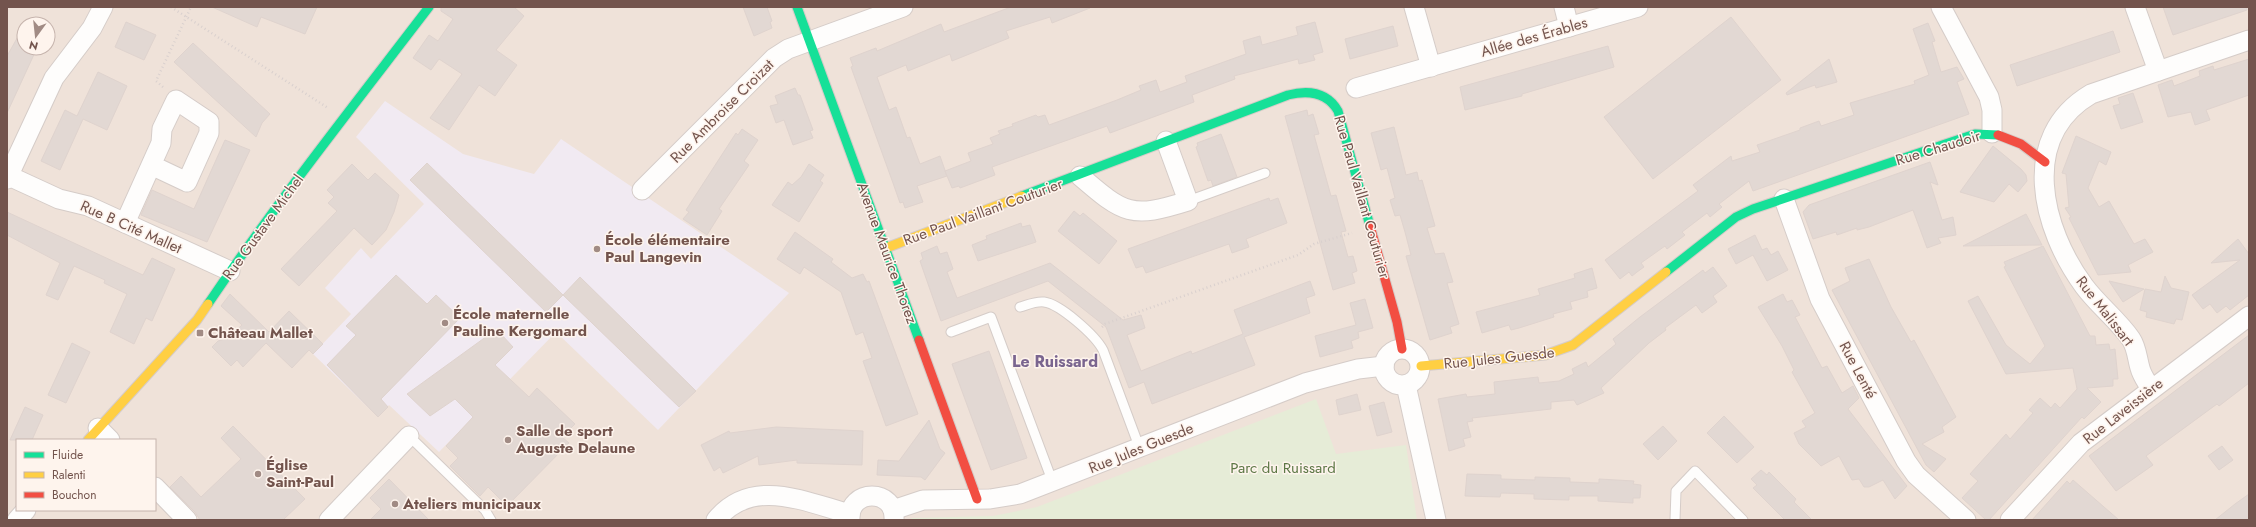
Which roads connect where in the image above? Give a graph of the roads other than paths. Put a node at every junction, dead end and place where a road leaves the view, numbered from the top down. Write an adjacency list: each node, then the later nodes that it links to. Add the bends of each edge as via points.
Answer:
1 (102, 7): 22 (street, Rue B Cité Mallet, via 92,28 58,71)
2 (429, 7): 28 (street, Rue Gustave Michel)
3 (797, 7): 12 (street, Avenue Maurice Thorez)
4 (903, 7): 12 (street, Rue Ambroise Croizat)
5 (1414, 7): 13 (street)
6 (1564, 7): 10 (street)
7 (1638, 7): 10 (street, Allée des Érables)
8 (1941, 7): 16 (street, via 1989,97)
9 (2135, 7): 14 (street)
10 (1570, 26): 13 (street, Allée des Érables)
11 (2249, 40): 14 (street)
12 (809, 41): 23 (street, Rue Ambroise Croizat, via 788,49 768,63); 27 (street, Avenue Maurice Thorez)
13 (1431, 66): 15 (street, Allée des Érables)
14 (2158, 71): 18 (street, via 2101,89 2072,107 2051,136)
15 (1356, 88)
16 (1992, 133): 18 (street, Rue Chaudoir, via 2016,141); 24 (street, Rue Chaudoir, via 1975,134)
17 (1166, 141): 21 (street, Rue Paul Vaillant Couturier); 25 (street); 33 (street, Rue Paul Vaillant Couturier, via 1295,93 1309,92 1324,96 1333,102 1338,111 1397,322)
18 (2045, 162): 37 (street, Rue Malissart, via 2048,209 2060,244 2084,286 2130,338 2141,373)
19 (151, 165): 19 (street, via 187,182 208,133 210,125 207,119 176,100 162,129 161,142); 26 (street)
20 (1265, 172): 25 (lane)
21 (1080, 176): 25 (street, Rue Paul Vaillant Couturier, via 1106,199 1130,210 1156,211); 27 (street, Rue Paul Vaillant Couturier)
22 (8, 178): 26 (street, Rue B Cité Mallet, via 52,196 88,206)
23 (642, 190)
24 (1784, 199): 29 (street, Rue Chaudoir, via 1744,213 1728,222); 55 (street, Rue Lenté, via 1820,299 1906,461 1916,476)
25 (1188, 201)
26 (125, 223): 28 (street, Rue B Cité Mallet)
27 (886, 248): 43 (street, Avenue Maurice Thorez)
28 (230, 271): 38 (street, Rue Gustave Michel, via 186,334)
29 (1630, 298): 35 (street, Rue Jules Guesde, via 1573,345 1554,354)
30 (1020, 307): 40 (lane, via 1039,302 1050,303 1092,336 1102,350)
31 (2249, 316): 37 (street, Rue Laveissière)
32 (951, 332): 41 (lane, via 991,317)
33 (1402, 349): 34 (street, via 1390,354); 35 (street, via 1414,353)
34 (1384, 366): 36 (street, via 1385,374 1391,382 1398,386); 40 (street, Rue Jules Guesde, via 1358,369 1304,383)
35 (1421, 366): 36 (street, via 1418,378)
36 (1406, 385): 52 (street)
37 (2151, 389): 56 (street, Rue Laveissière, via 2081,443)
38 (98, 436)
39 (409, 436): 49 (street); 50 (lane, via 485,510)
40 (1140, 449): 41 (street, Rue Jules Guesde)
41 (1053, 483): 43 (street, Rue Jules Guesde, via 1013,496)
42 (156, 488): 48 (street)
43 (977, 500): 45 (street, Rue Jules Guesde, via 923,500)
44 (25, 511): 47 (street)
45 (894, 515): 46 (street, via 884,499 871,495 858,500)
46 (850, 517): 51 (street, via 800,499 767,494 727,509)
47 (17, 520)
48 (187, 520)
49 (329, 520)
50 (491, 520)
51 (716, 520)
52 (1436, 520)
53 (1674, 520): 54 (lane, via 1676,491 1695,471)
54 (1743, 520)
55 (1966, 520)
56 (2010, 520)

